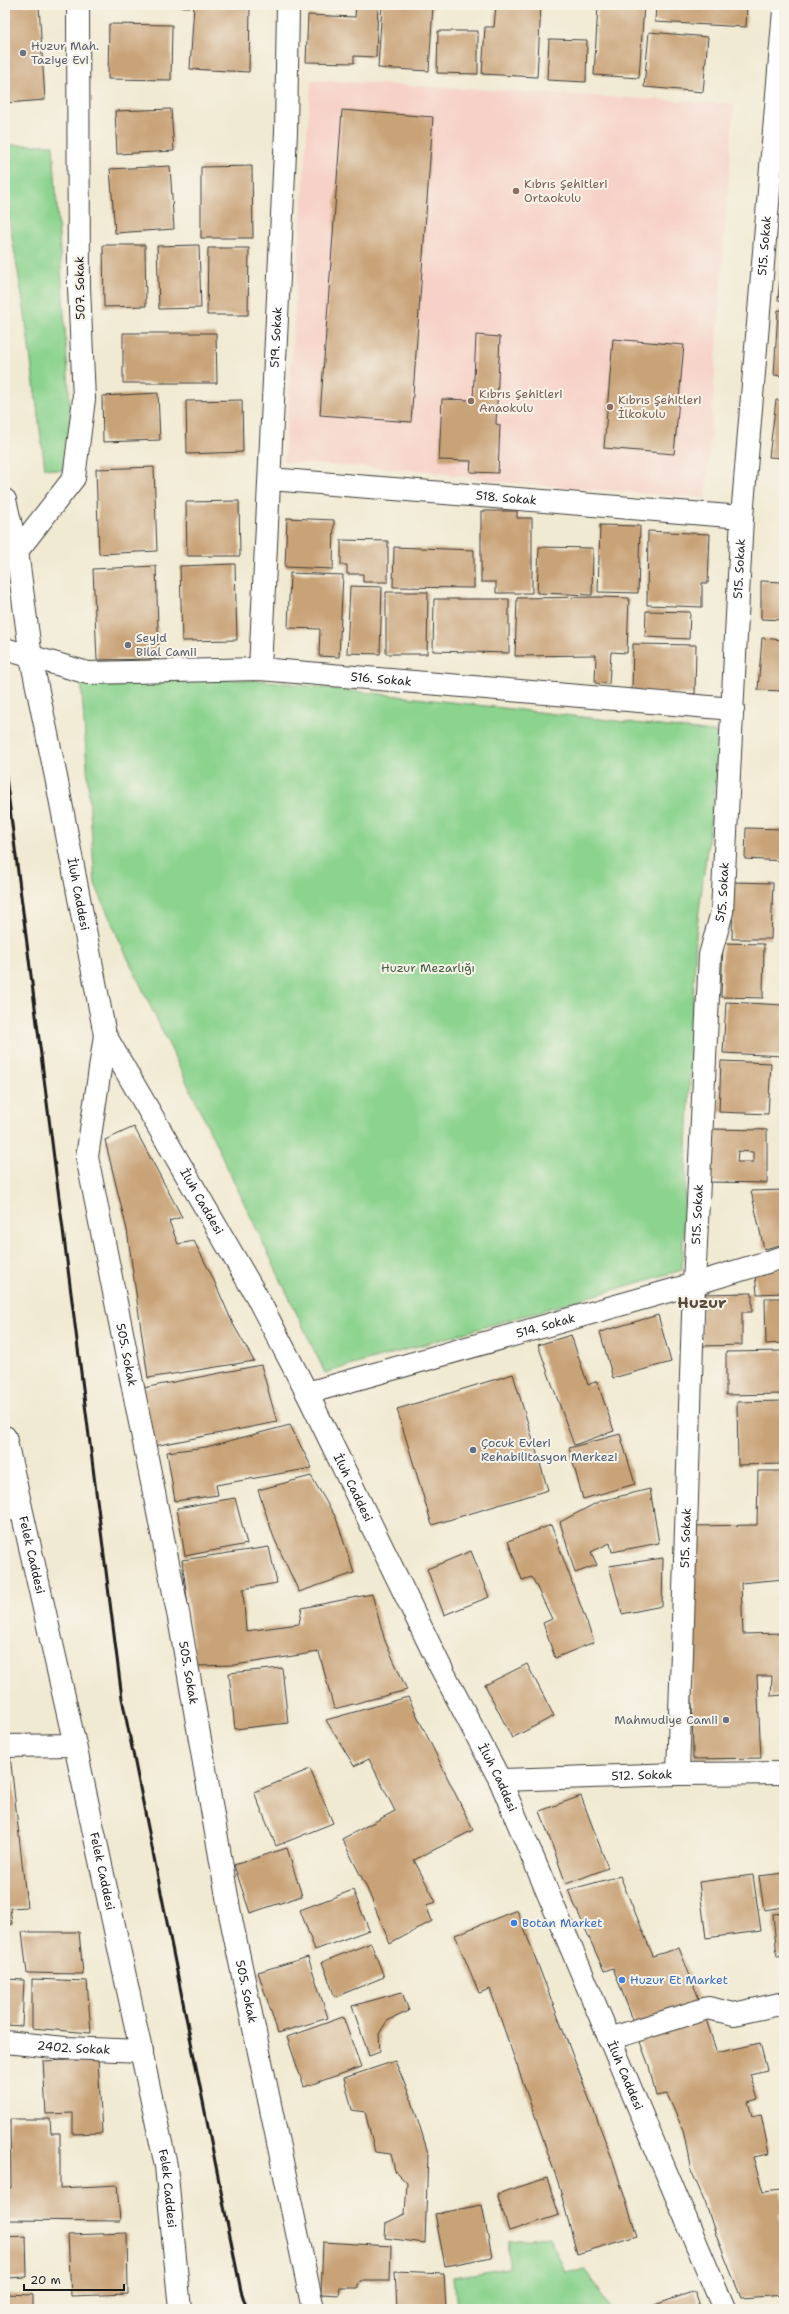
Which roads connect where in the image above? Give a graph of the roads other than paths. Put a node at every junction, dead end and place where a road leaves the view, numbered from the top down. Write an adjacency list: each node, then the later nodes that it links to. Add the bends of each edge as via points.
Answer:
1 (78, 5): 7 (street, 507. Sokak, via 79,287 84,399 74,478)
2 (288, 5): 4 (street, 519. Sokak, via 286,132)
3 (784, 10): 6 (street, 515. Sokak)
4 (270, 479): 6 (street, 518. Sokak); 10 (street, 519. Sokak)
5 (5, 500): 7 (street, İluh Caddesi)
6 (742, 517): 11 (street, 515. Sokak)
7 (17, 551): 9 (street, İluh Caddesi)
8 (5, 649): 9 (street, 516. Sokak)
9 (31, 658): 10 (street, 516. Sokak, via 88,673); 12 (street, İluh Caddesi)
10 (260, 669): 11 (street, 516. Sokak)
11 (734, 708): 14 (street, 515. Sokak, via 722,912 710,955)
12 (106, 1035): 15 (street, İluh Caddesi, via 256,1295); 28 (street, 505. Sokak, via 87,1157 179,1618 230,1914)
13 (784, 1257): 14 (street, 514. Sokak)
14 (694, 1284): 15 (street, 514. Sokak); 21 (street, 515. Sokak)
15 (307, 1393): 22 (street, İluh Caddesi, via 439,1664)
16 (5, 1437): 17 (street, Felek Caddesi)
17 (13, 1509): 18 (street, Felek Caddesi)
18 (75, 1744): 19 (street); 26 (street, Felek Caddesi)
19 (5, 1746)
20 (784, 1773): 21 (street, 512. Sokak)
21 (678, 1774): 22 (street, 512. Sokak)
22 (500, 1780): 24 (street, İluh Caddesi)
23 (784, 2003): 24 (street, via 734,2014 708,2008)
24 (609, 2039): 29 (street, İluh Caddesi)
25 (5, 2042): 26 (street, 2402. Sokak, via 65,2048)
26 (142, 2051): 27 (street, Felek Caddesi, via 166,2166)
27 (180, 2309)
28 (313, 2309)
29 (724, 2309)

